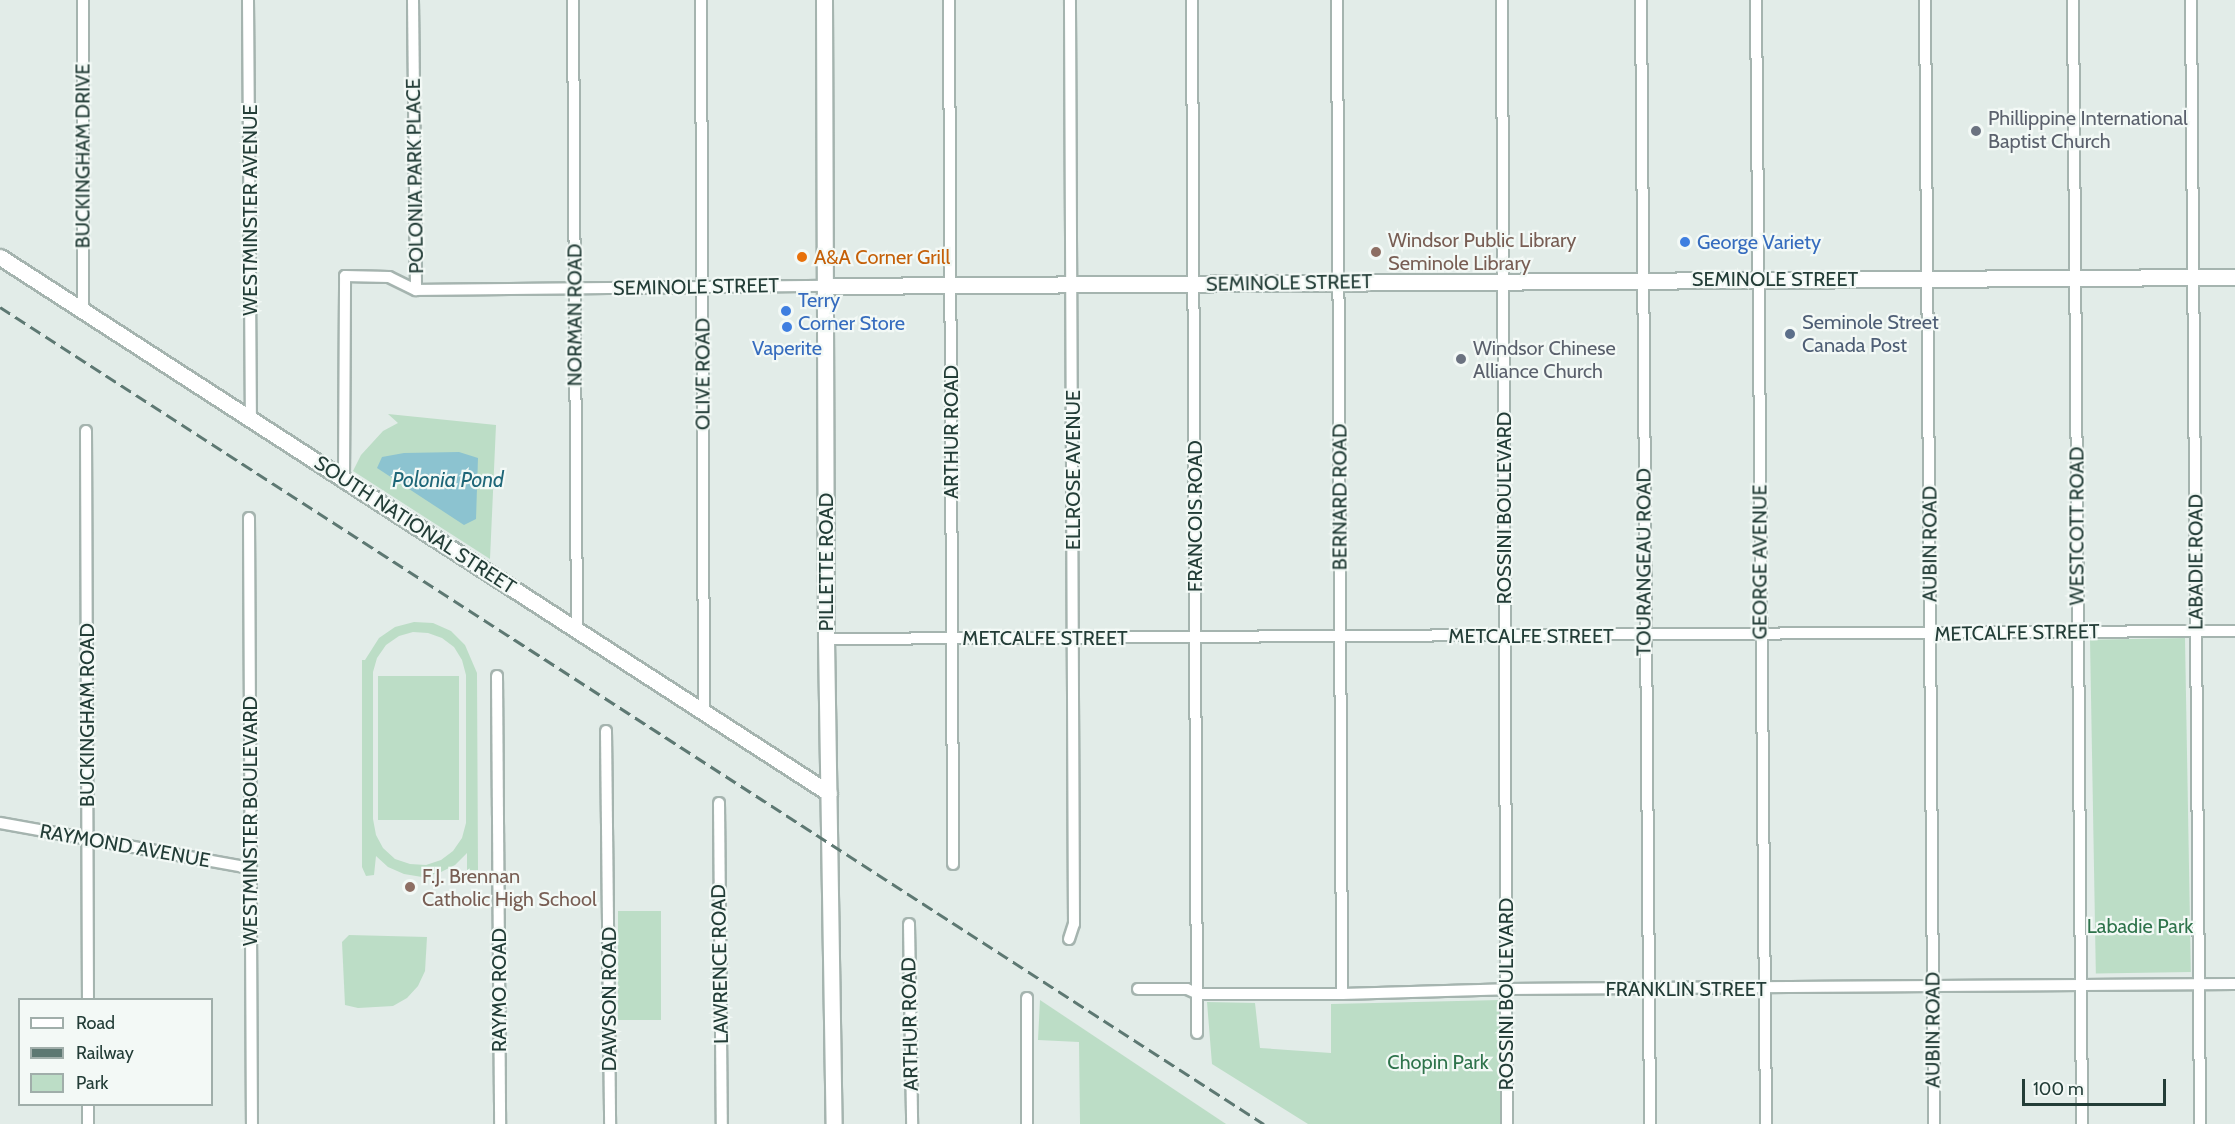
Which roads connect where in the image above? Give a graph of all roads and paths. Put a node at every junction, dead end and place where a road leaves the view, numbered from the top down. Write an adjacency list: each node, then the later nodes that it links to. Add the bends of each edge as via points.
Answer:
1 (83, 0): 33 (street, BUCKINGHAM DRIVE)
2 (248, 0): 34 (street, WESTMINSTER AVENUE)
3 (413, 0): 32 (street, POLONIA PARK PLACE)
4 (573, 0): 30 (street, NORMAN ROAD)
5 (701, 0): 31 (street, OLIVE ROAD)
6 (824, 0): 28 (street, PILLETTE ROAD)
7 (949, 0): 29 (street, ARTHUR ROAD)
8 (1070, 0): 27 (street, ELLROSE AVENUE)
9 (1192, 0): 26 (street, FRANCOIS ROAD)
10 (1337, 0): 25 (street, BERNARD ROAD)
11 (1502, 0): 23 (street, ROSSINI BOULEVARD)
12 (1641, 0): 21 (street, TOURANGEAU ROAD)
13 (1756, 0): 24 (street, GEORGE AVENUE)
14 (1925, 0): 22 (street, AUBIN ROAD)
15 (2073, 0): 20 (street, WESTCOTT ROAD)
16 (2192, 0): 19 (street, LABADIE ROAD)
17 (0, 257): 33 (street, SOUTH NATIONAL STREET)
18 (2235, 276): 19 (street, SEMINOLE STREET)
19 (2193, 277): 20 (street, SEMINOLE STREET); 39 (street, LABADIE ROAD)
20 (2075, 278): 22 (street, SEMINOLE STREET); 41 (street, WESTCOTT ROAD)
21 (1642, 279): 23 (street, SEMINOLE STREET); 24 (street, SEMINOLE STREET); 44 (street, TOURANGEAU ROAD)
22 (1927, 279): 24 (street, SEMINOLE STREET); 43 (street, AUBIN ROAD)
23 (1503, 280): 25 (street, SEMINOLE STREET); 46 (street, ROSSINI BOULEVARD)
24 (1758, 280): 42 (street, GEORGE AVENUE)
25 (1339, 282): 26 (street, SEMINOLE STREET); 45 (street, BERNARD ROAD)
26 (1194, 284): 27 (street, SEMINOLE STREET); 47 (street, FRANCOIS ROAD)
27 (1072, 285): 29 (street, SEMINOLE STREET); 49 (street, ELLROSE AVENUE)
28 (826, 286): 29 (street, SEMINOLE STREET); 31 (street, SEMINOLE STREET); 50 (street, PILLETTE ROAD)
29 (951, 286): 48 (street, ARTHUR ROAD)
30 (575, 288): 31 (street, SEMINOLE STREET); 32 (street, SEMINOLE STREET); 38 (street, NORMAN ROAD)
31 (703, 288): 52 (street, OLIVE ROAD)
32 (416, 290): 36 (street, POLONIA PARK PLACE, via 389,277 345,276)
33 (83, 311): 34 (street, SOUTH NATIONAL STREET)
34 (251, 419): 36 (street, SOUTH NATIONAL STREET)
35 (86, 431): 57 (street, BUCKINGHAM ROAD)
36 (344, 480): 38 (street, SOUTH NATIONAL STREET)
37 (249, 518): 59 (street, WESTMINSTER BOULEVARD)
38 (577, 630): 52 (street, SOUTH NATIONAL STREET)
39 (2196, 631): 40 (street, METCALFE STREET); 41 (street, METCALFE STREET); 62 (street, LABADIE ROAD)
40 (2235, 631)
41 (2078, 632): 43 (street, METCALFE STREET); 64 (street, WESTCOTT ROAD)
42 (1760, 634): 43 (street, METCALFE STREET); 44 (street, METCALFE STREET); 66 (street, GEORGE AVENUE)
43 (1930, 634): 65 (street, AUBIN ROAD)
44 (1645, 635): 46 (street, METCALFE STREET); 69 (street, TOURANGEAU ROAD)
45 (1341, 636): 46 (street, METCALFE STREET); 47 (street, METCALFE STREET); 71 (street, BERNARD ROAD)
46 (1505, 636): 68 (street, ROSSINI BOULEVARD)
47 (1196, 637): 49 (street, METCALFE STREET); 70 (street, FRANCOIS ROAD)
48 (952, 638): 49 (street, METCALFE STREET); 50 (street, METCALFE STREET); 58 (street, ARTHUR ROAD)
49 (1073, 638): 61 (street, ELLROSE AVENUE, via 1074,924)
50 (826, 639): 54 (street, PILLETTE ROAD)
51 (497, 676): 78 (street, RAYMO ROAD)
52 (704, 712): 54 (street, SOUTH NATIONAL STREET)
53 (606, 731): 79 (street, DAWSON ROAD)
54 (829, 793): 81 (street, PILLETTE ROAD)
55 (719, 803): 80 (street, LAWRENCE ROAD)
56 (0, 823): 57 (street, RAYMOND AVENUE)
57 (87, 839): 59 (street, RAYMOND AVENUE); 72 (street, BUCKINGHAM ROAD)
58 (953, 864)
59 (251, 868): 77 (street, WESTMINSTER BOULEVARD)
60 (909, 924): 82 (street, ARTHUR ROAD)
61 (1069, 939)
62 (2199, 984): 63 (street, FRANKLIN STREET); 64 (street, FRANKLIN STREET); 89 (street, LABADIE ROAD)
63 (2235, 984)
64 (2080, 985): 65 (street, FRANKLIN STREET); 88 (street, WESTCOTT ROAD)
65 (1933, 987): 66 (street, FRANKLIN STREET); 87 (street, AUBIN ROAD)
66 (1765, 988): 69 (street, FRANKLIN STREET); 86 (street, GEORGE AVENUE)
67 (1138, 989): 70 (street, FRANKLIN STREET, via 1187,989)
68 (1506, 989): 69 (street, FRANKLIN STREET); 71 (street, FRANKLIN STREET); 84 (street, ROSSINI BOULEVARD)
69 (1649, 990): 85 (street, TOURANGEAU ROAD)
70 (1198, 994): 71 (street, FRANKLIN STREET); 74 (street, FRANCOIS ROAD)
71 (1342, 994)
72 (88, 998)
73 (1027, 998): 83 (street)
74 (1197, 1033)
75 (88, 1106): 76 (street)
76 (88, 1124)
77 (252, 1124)
78 (500, 1124)
79 (610, 1124)
80 (722, 1124)
81 (834, 1124)
82 (912, 1124)
83 (1028, 1124)
84 (1507, 1124)
85 (1650, 1124)
86 (1766, 1124)
87 (1934, 1124)
88 (2082, 1124)
89 (2200, 1124)

